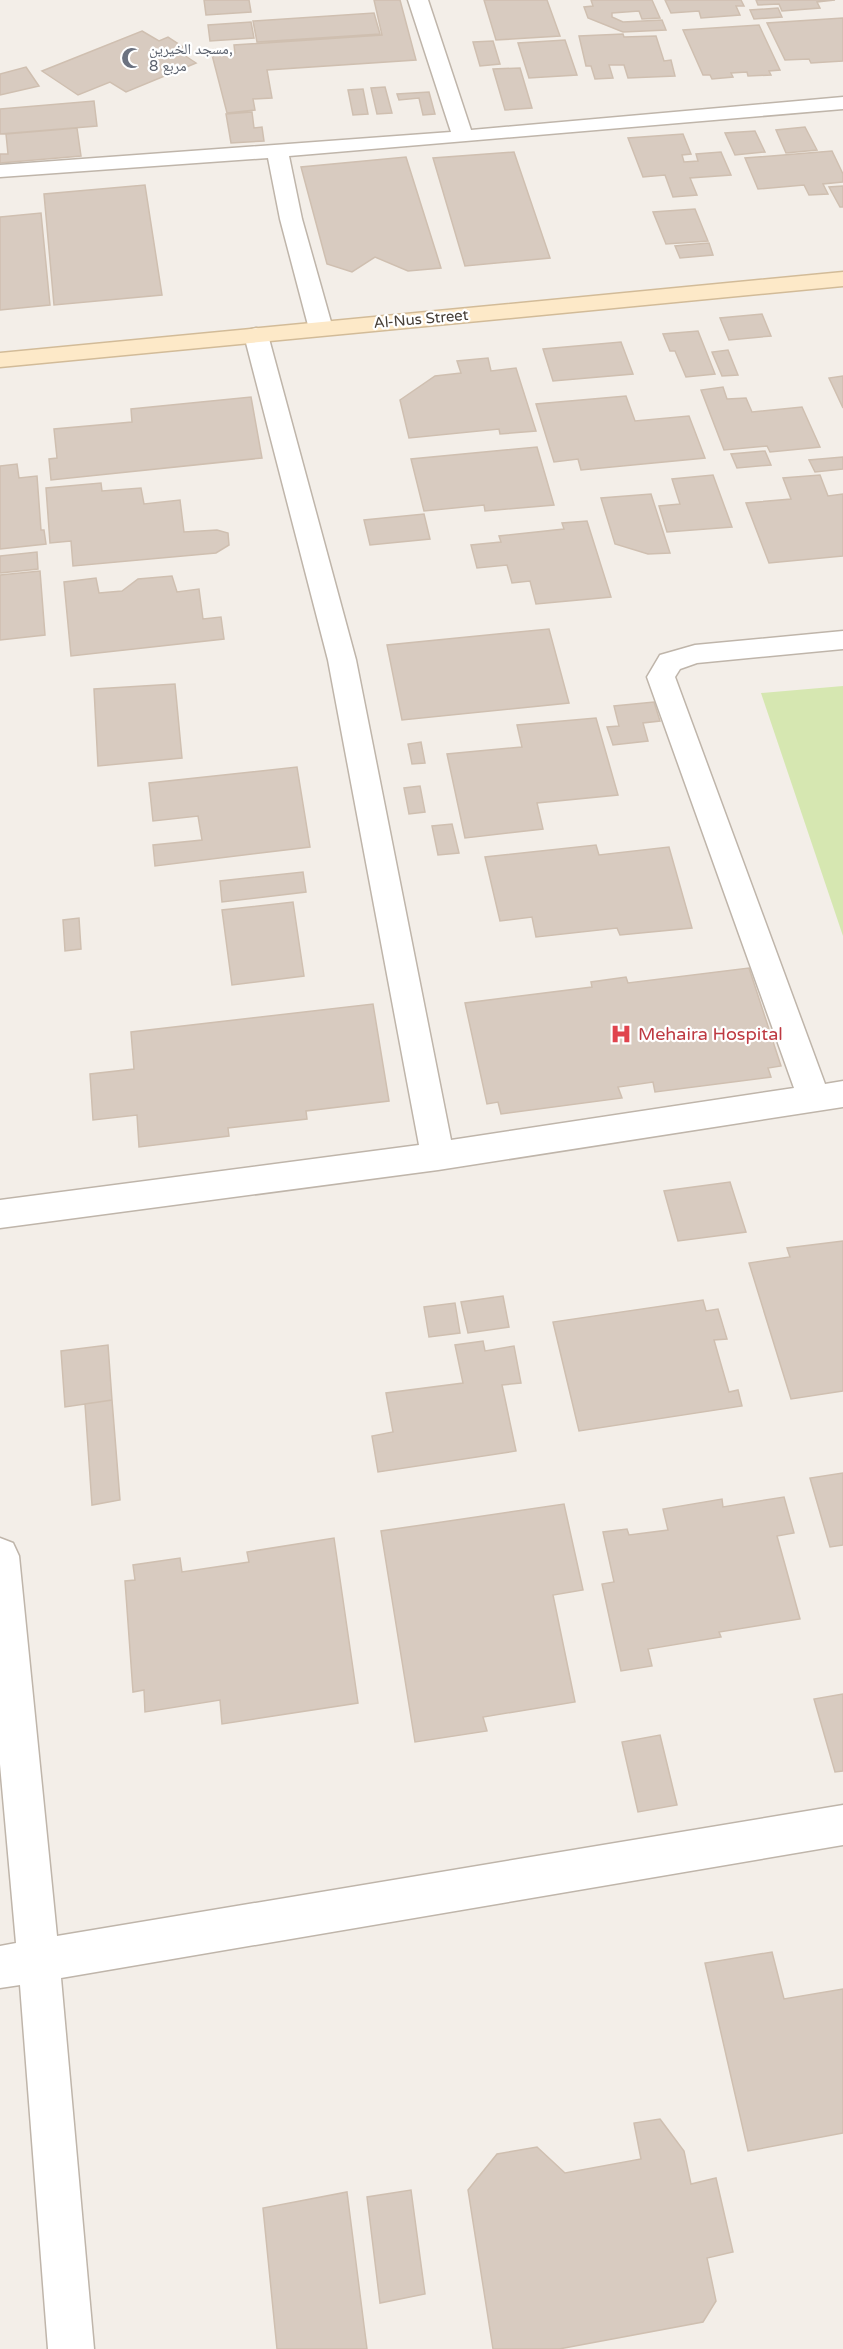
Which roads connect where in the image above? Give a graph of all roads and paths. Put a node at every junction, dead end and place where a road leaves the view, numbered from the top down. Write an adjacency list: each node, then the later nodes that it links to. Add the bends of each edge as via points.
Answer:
1 (418, 0): 3 (street)
2 (843, 104): 3 (street)
3 (463, 137): 4 (street)
4 (277, 151): 5 (street); 7 (street)
5 (0, 171)
6 (843, 279): 7 (street, Al-Nus Street)
7 (321, 329): 8 (street, Al-Nus Street)
8 (256, 335): 9 (street, Al-Nus Street); 12 (street, via 342,660)
9 (0, 360)
10 (843, 640): 11 (street, via 695,654 670,662 661,677)
11 (829, 1096): 12 (street)
12 (438, 1156): 13 (street)
13 (0, 1214)
14 (0, 1556): 16 (street)
15 (843, 1825): 16 (street)
16 (19, 1965): 17 (street)
17 (71, 2349)

